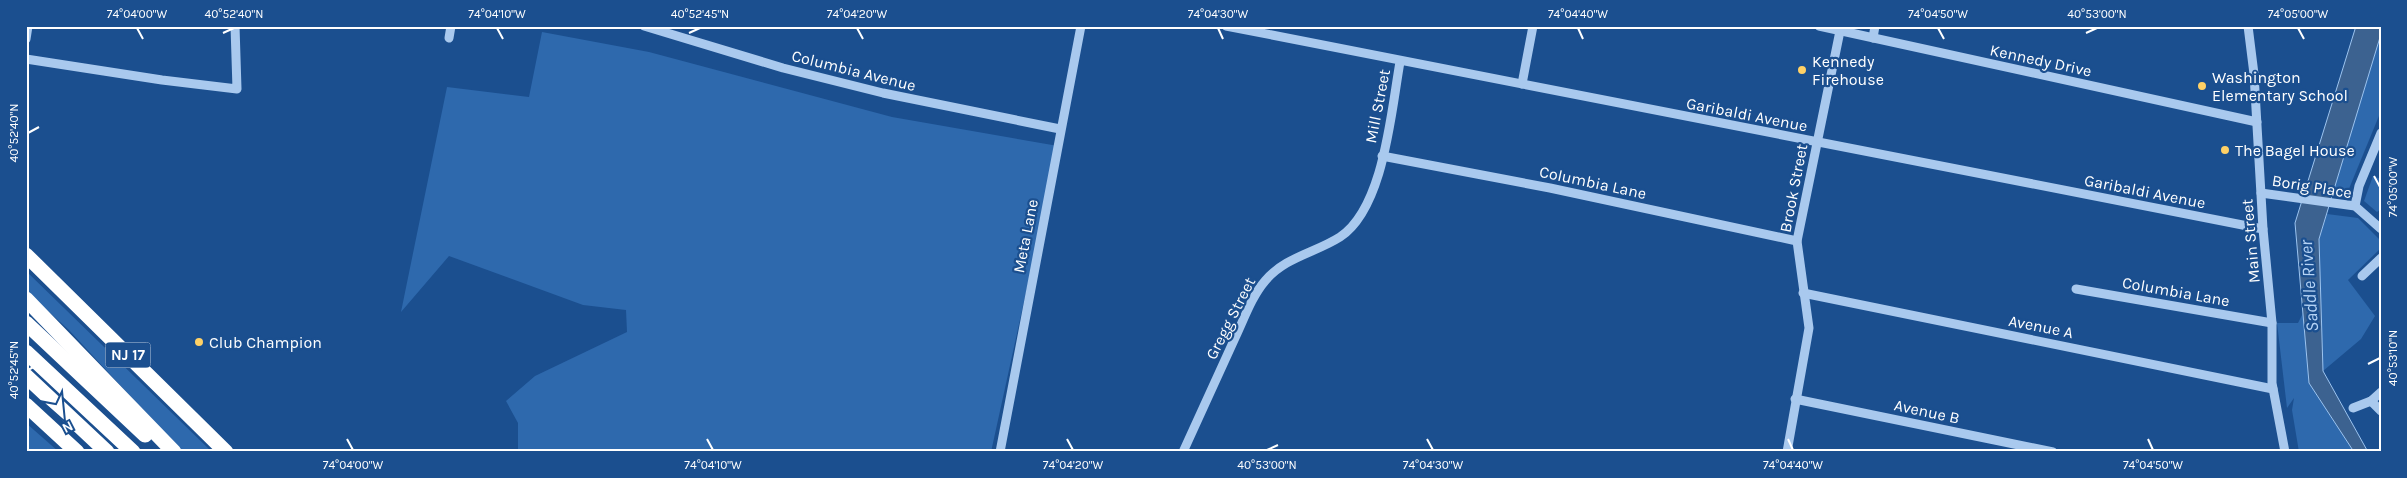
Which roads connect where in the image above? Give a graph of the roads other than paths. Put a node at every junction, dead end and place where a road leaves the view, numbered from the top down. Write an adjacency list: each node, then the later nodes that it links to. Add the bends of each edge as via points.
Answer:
1 (28, 26): 14 (street)
2 (235, 26): 15 (street, via 237,89)
3 (451, 26): 12 (street)
4 (644, 26): 19 (street, Columbia Avenue, via 882,94)
5 (1081, 26): 19 (street, Meta Lane)
6 (1226, 26): 16 (street, Garibaldi Avenue)
7 (1533, 26): 17 (street)
8 (1819, 26): 11 (street, Kennedy Drive)
9 (1875, 26): 13 (street)
10 (2248, 26): 18 (street, Main Street)
11 (1840, 31): 13 (street, Kennedy Drive); 21 (street, Brook Street)
12 (449, 38)
13 (1873, 38): 18 (street, Kennedy Drive)
14 (26, 39)
15 (26, 59)
16 (1400, 62): 17 (street, Garibaldi Avenue); 22 (street, Mill Street)
17 (1522, 84): 21 (street, Garibaldi Avenue)
18 (2257, 122): 23 (street, Main Street)
19 (1060, 129): 53 (street, Meta Lane)
20 (2381, 133): 24 (street, via 2359,186)
21 (1817, 143): 25 (street, Garibaldi Avenue); 27 (street, Brook Street)
22 (1382, 156): 27 (street, Columbia Lane); 54 (street, Gregg Street, via 1373,194 1355,224 1327,245 1284,264 1264,282)
23 (2261, 193): 24 (street, Borig Place); 25 (street, Main Street)
24 (2355, 206): 26 (street, Borig Place)
25 (2263, 229): 37 (street, Main Street)
26 (2381, 229)
27 (1797, 241): 34 (street, Brook Street)
28 (26, 251): 32 (highway)
29 (26, 255): 32 (highway, NJ 17)
30 (2381, 258): 31 (street)
31 (2362, 276)
32 (59, 286): 52 (highway, NJ 17)
33 (2076, 288): 37 (street, Columbia Lane)
34 (1803, 293): 40 (street, Avenue A); 42 (street, Brook Street, via 1809,328)
35 (26, 299): 51 (highway)
36 (26, 323): 50 (highway)
37 (2272, 323): 40 (street, Main Street)
38 (26, 352): 49 (highway)
39 (26, 376): 48 (highway)
40 (2273, 389): 57 (street, Main Street)
41 (2381, 392): 43 (street)
42 (1795, 399): 55 (street, Brook Street); 56 (street, Avenue B)
43 (2371, 401): 45 (street); 46 (street)
44 (26, 405): 47 (highway)
45 (2353, 408)
46 (2381, 411)
47 (76, 452)
48 (106, 452)
49 (133, 452)
50 (162, 452)
51 (174, 452)
52 (226, 452)
53 (1000, 452)
54 (1183, 452)
55 (1787, 452)
56 (2053, 452)
57 (2285, 452)

